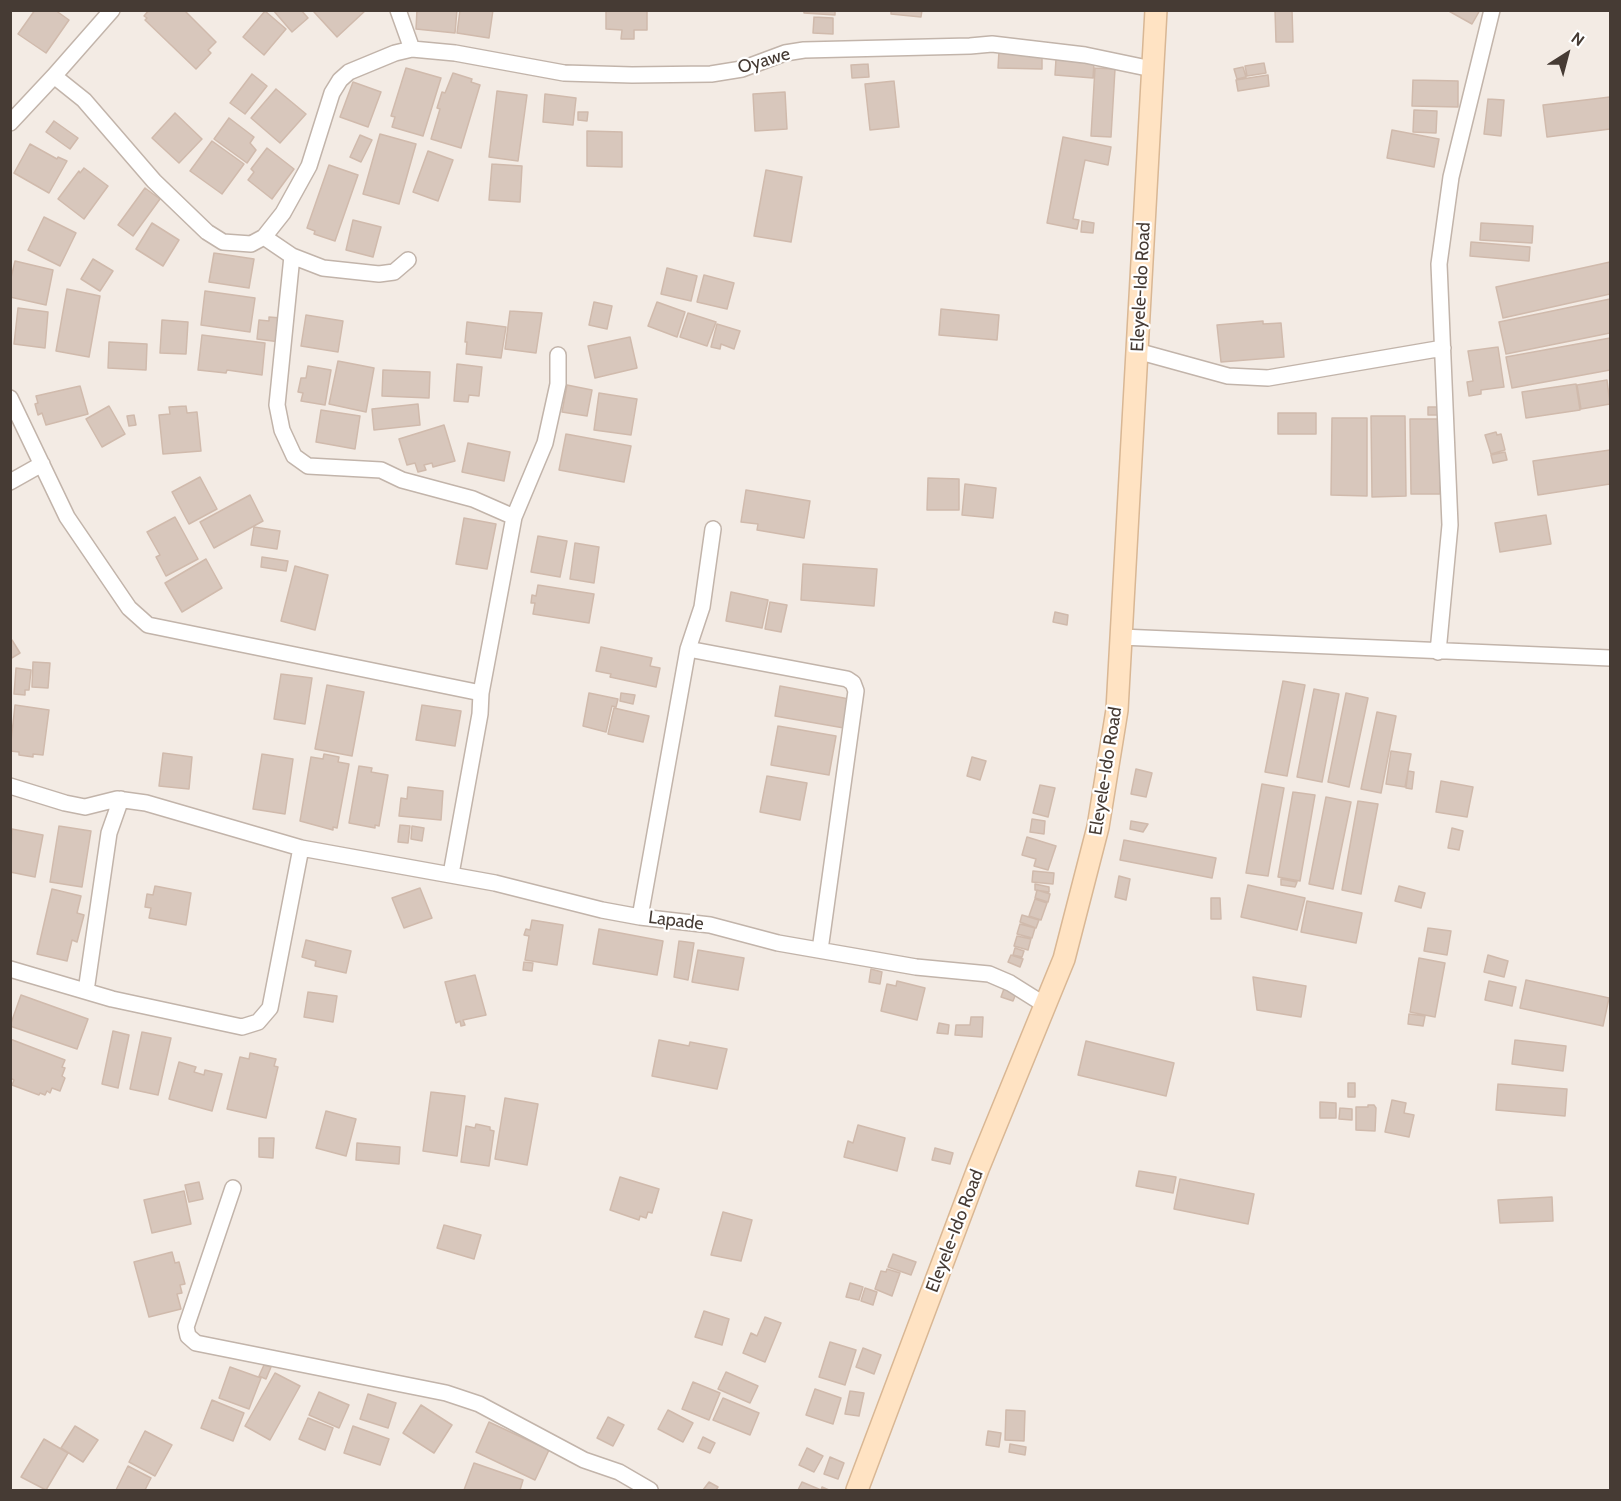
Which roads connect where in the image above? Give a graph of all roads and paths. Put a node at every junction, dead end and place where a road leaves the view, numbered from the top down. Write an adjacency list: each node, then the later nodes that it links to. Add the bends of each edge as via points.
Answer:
1 (112, 10): 7 (street)
2 (398, 10): 5 (street)
3 (1156, 10): 6 (main road, Eleyele-Ido Road)
4 (1492, 10): 12 (street, via 1451,177 1440,264)
5 (412, 49): 6 (street, Oyawe, via 564,73 632,75 711,74 804,50 992,44 1085,55); 9 (street, via 349,72 340,80 332,93 309,166 283,213)
6 (1152, 69): 13 (main road, Eleyele-Ido Road)
7 (54, 76): 8 (street); 9 (street, via 84,100 154,181 207,232 223,242 239,245)
8 (10, 123)
9 (264, 237): 10 (street)
10 (292, 256): 11 (street, via 323,268 379,274 394,272); 18 (street, via 277,405 282,430 294,456 308,466 381,470 402,480 473,499)
11 (408, 260)
12 (1443, 348): 13 (street, via 1268,378 1228,376); 22 (street, via 1450,525)
13 (1137, 351): 20 (main road, Eleyele-Ido Road)
14 (558, 355): 18 (street, via 558,384 545,443)
15 (10, 398): 16 (street)
16 (42, 464): 17 (street); 24 (street, via 67,517 129,608 148,625)
17 (10, 482)
18 (514, 517): 24 (street)
19 (713, 529): 21 (street, via 702,607)
20 (1121, 637): 22 (street); 33 (main road, Eleyele-Ido Road, via 1117,710 1098,826 1064,959)
21 (688, 649): 29 (street); 30 (street, via 847,678 853,683 856,691)
22 (1438, 652): 23 (street)
23 (1611, 658)
24 (481, 693): 28 (street)
25 (10, 786): 26 (street, via 85,807)
26 (121, 799): 27 (street, Lapade); 32 (street, via 107,844)
27 (301, 848): 28 (street, Lapade); 32 (street, via 270,1008 258,1022 242,1027)
28 (451, 874): 29 (street, Lapade)
29 (640, 917): 30 (street, Lapade, via 710,925)
30 (820, 950): 33 (street, Lapade, via 916,967 989,974)
31 (10, 969): 32 (street)
32 (86, 991)
33 (1045, 1005): 36 (main road, Eleyele-Ido Road, via 978,1169)
34 (232, 1188): 35 (street, via 186,1327 188,1336 196,1343 446,1393 479,1404)
35 (650, 1491)
36 (857, 1491)

